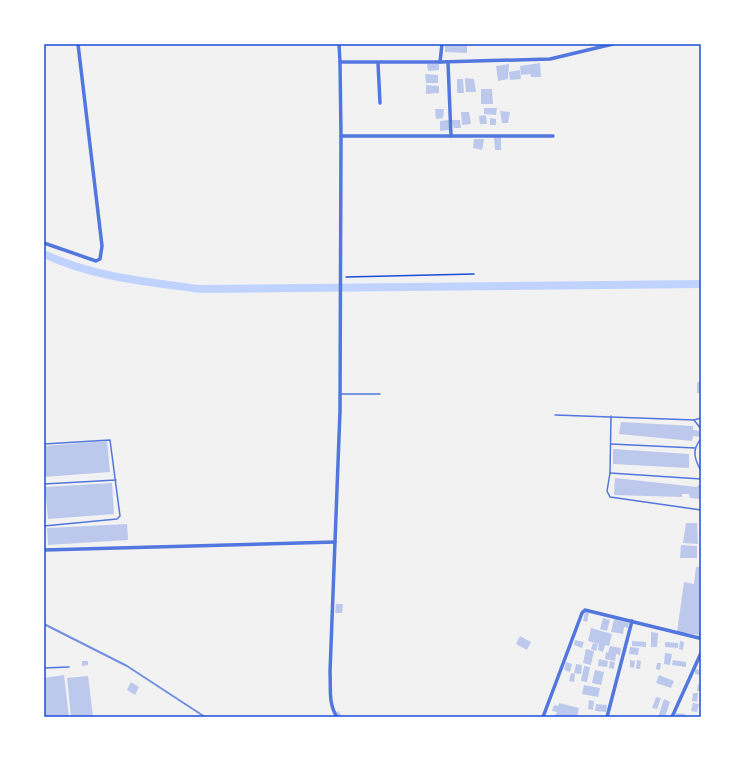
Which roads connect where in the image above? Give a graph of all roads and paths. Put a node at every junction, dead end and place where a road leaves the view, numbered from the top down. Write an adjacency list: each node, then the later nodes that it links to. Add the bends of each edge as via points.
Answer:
1 (78, 44): 14 (street, via 102,246 100,259 96,261)
2 (339, 44): 6 (street)
3 (442, 44): 7 (street)
4 (613, 44): 5 (street)
5 (599, 46): 8 (street, via 550,59)
6 (340, 62): 9 (street); 11 (street)
7 (440, 62): 8 (street); 9 (street)
8 (448, 62): 12 (street)
9 (378, 63): 10 (street)
10 (380, 103)
11 (341, 136): 12 (street); 16 (street)
12 (451, 136): 13 (street)
13 (554, 136)
14 (44, 243)
15 (474, 274): 16 (path)
16 (340, 278): 17 (street)
17 (340, 394): 18 (lane); 35 (street)
18 (380, 394)
19 (555, 415): 20 (lane)
20 (611, 416): 22 (lane); 26 (lane)
21 (701, 418): 22 (lane)
22 (694, 420): 23 (lane)
23 (701, 429)
24 (701, 439): 27 (lane)
25 (44, 444): 31 (lane, via 110,440)
26 (611, 444): 27 (lane); 29 (lane)
27 (695, 448): 28 (lane, via 695,459)
28 (701, 471)
29 (610, 473): 30 (lane); 33 (lane, via 607,491 612,498)
30 (701, 479)
31 (116, 480): 32 (lane); 34 (lane, via 119,518)
32 (44, 484)
33 (701, 510)
34 (44, 526)
35 (335, 542): 36 (street); 42 (street, via 330,698)
36 (44, 550)
37 (632, 621): 38 (street, via 699,638); 43 (street, via 590,610 582,613); 44 (street)
38 (701, 635)
39 (701, 653): 45 (street)
40 (69, 667): 41 (lane)
41 (44, 668)
42 (337, 717)
43 (543, 717)
44 (607, 717)
45 (672, 717)

